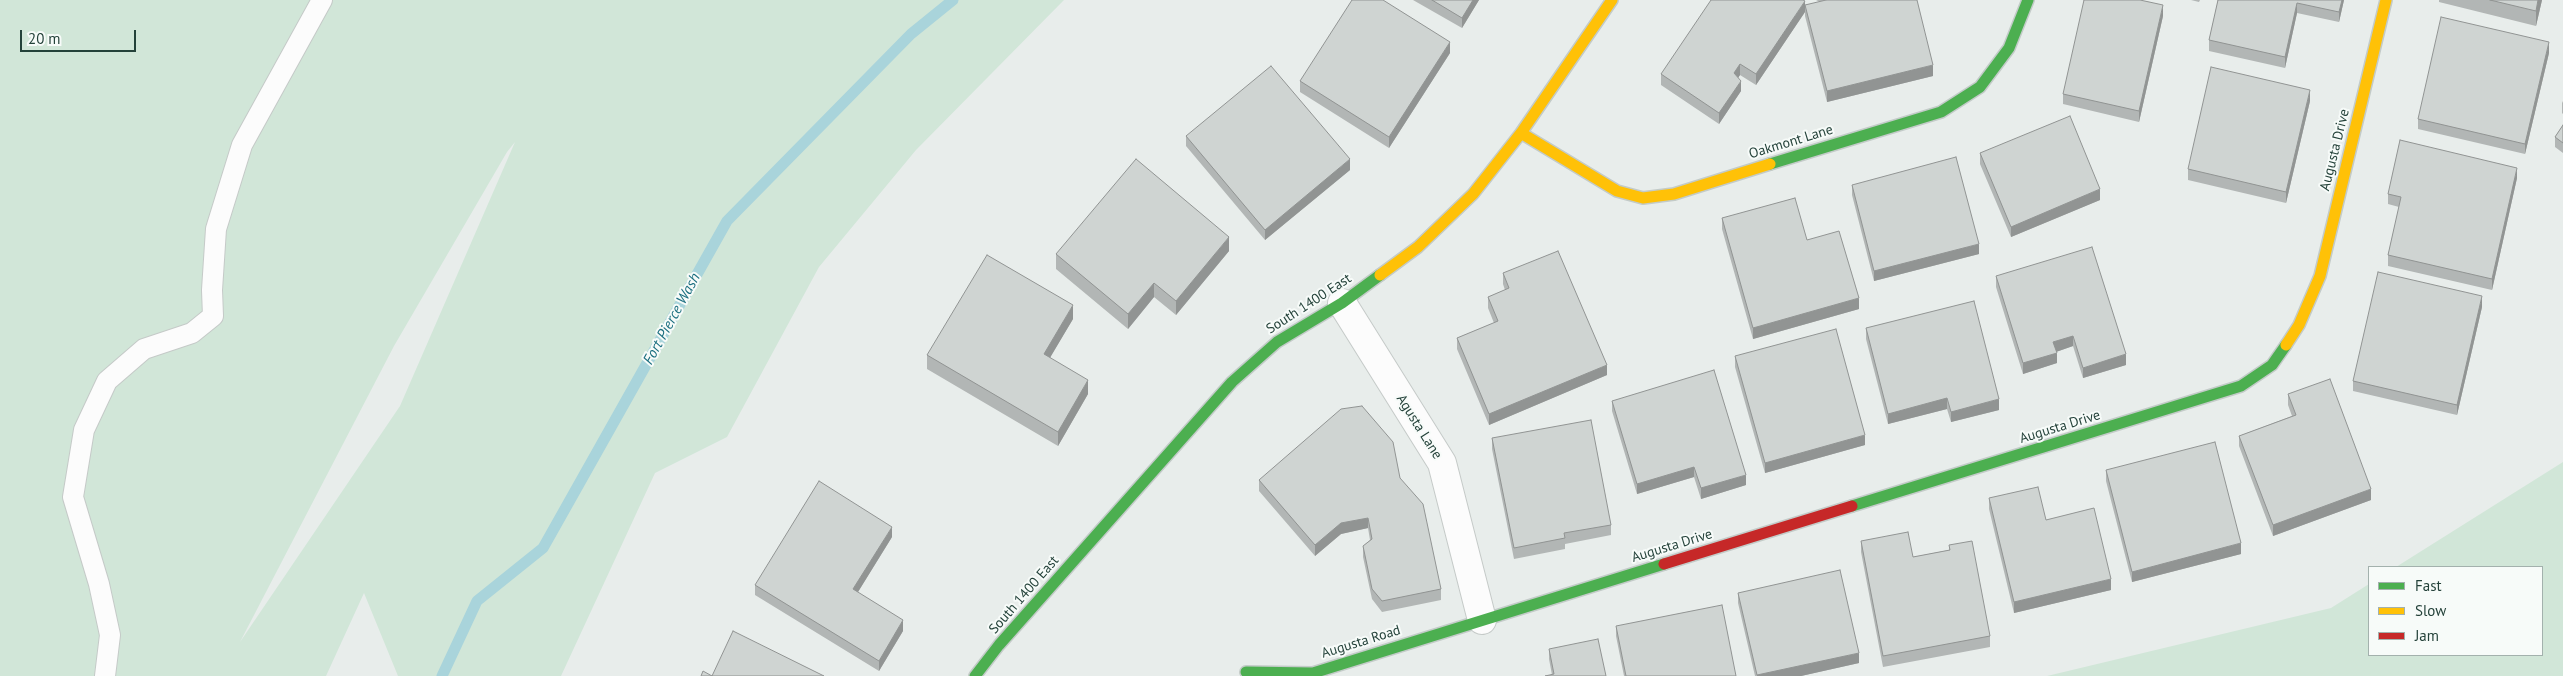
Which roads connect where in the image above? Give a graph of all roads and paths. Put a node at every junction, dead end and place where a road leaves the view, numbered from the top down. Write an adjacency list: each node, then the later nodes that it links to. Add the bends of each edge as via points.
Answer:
1 (322, 0): 9 (lane, via 242,145 216,229 213,316 192,333 144,349 107,381 84,430 73,497 99,584 110,635)
2 (1612, 0): 5 (street, South 1400 East)
3 (2028, 0): 5 (street, Oakmont Lane, via 2009,48 1980,87 1940,112 1674,194 1643,198 1617,191)
4 (2386, 0): 7 (street, Augusta Drive, via 2320,276 2299,325 2272,365 2241,386)
5 (1520, 133): 6 (street, South 1400 East, via 1473,194 1418,247)
6 (1342, 303): 7 (street, Agusta Lane, via 1442,463); 10 (street, South 1400 East, via 1277,342 1232,382 999,645)
7 (1482, 620): 8 (street, Augusta Road, via 1314,673)
8 (1246, 672)
9 (105, 676)
10 (976, 676)

